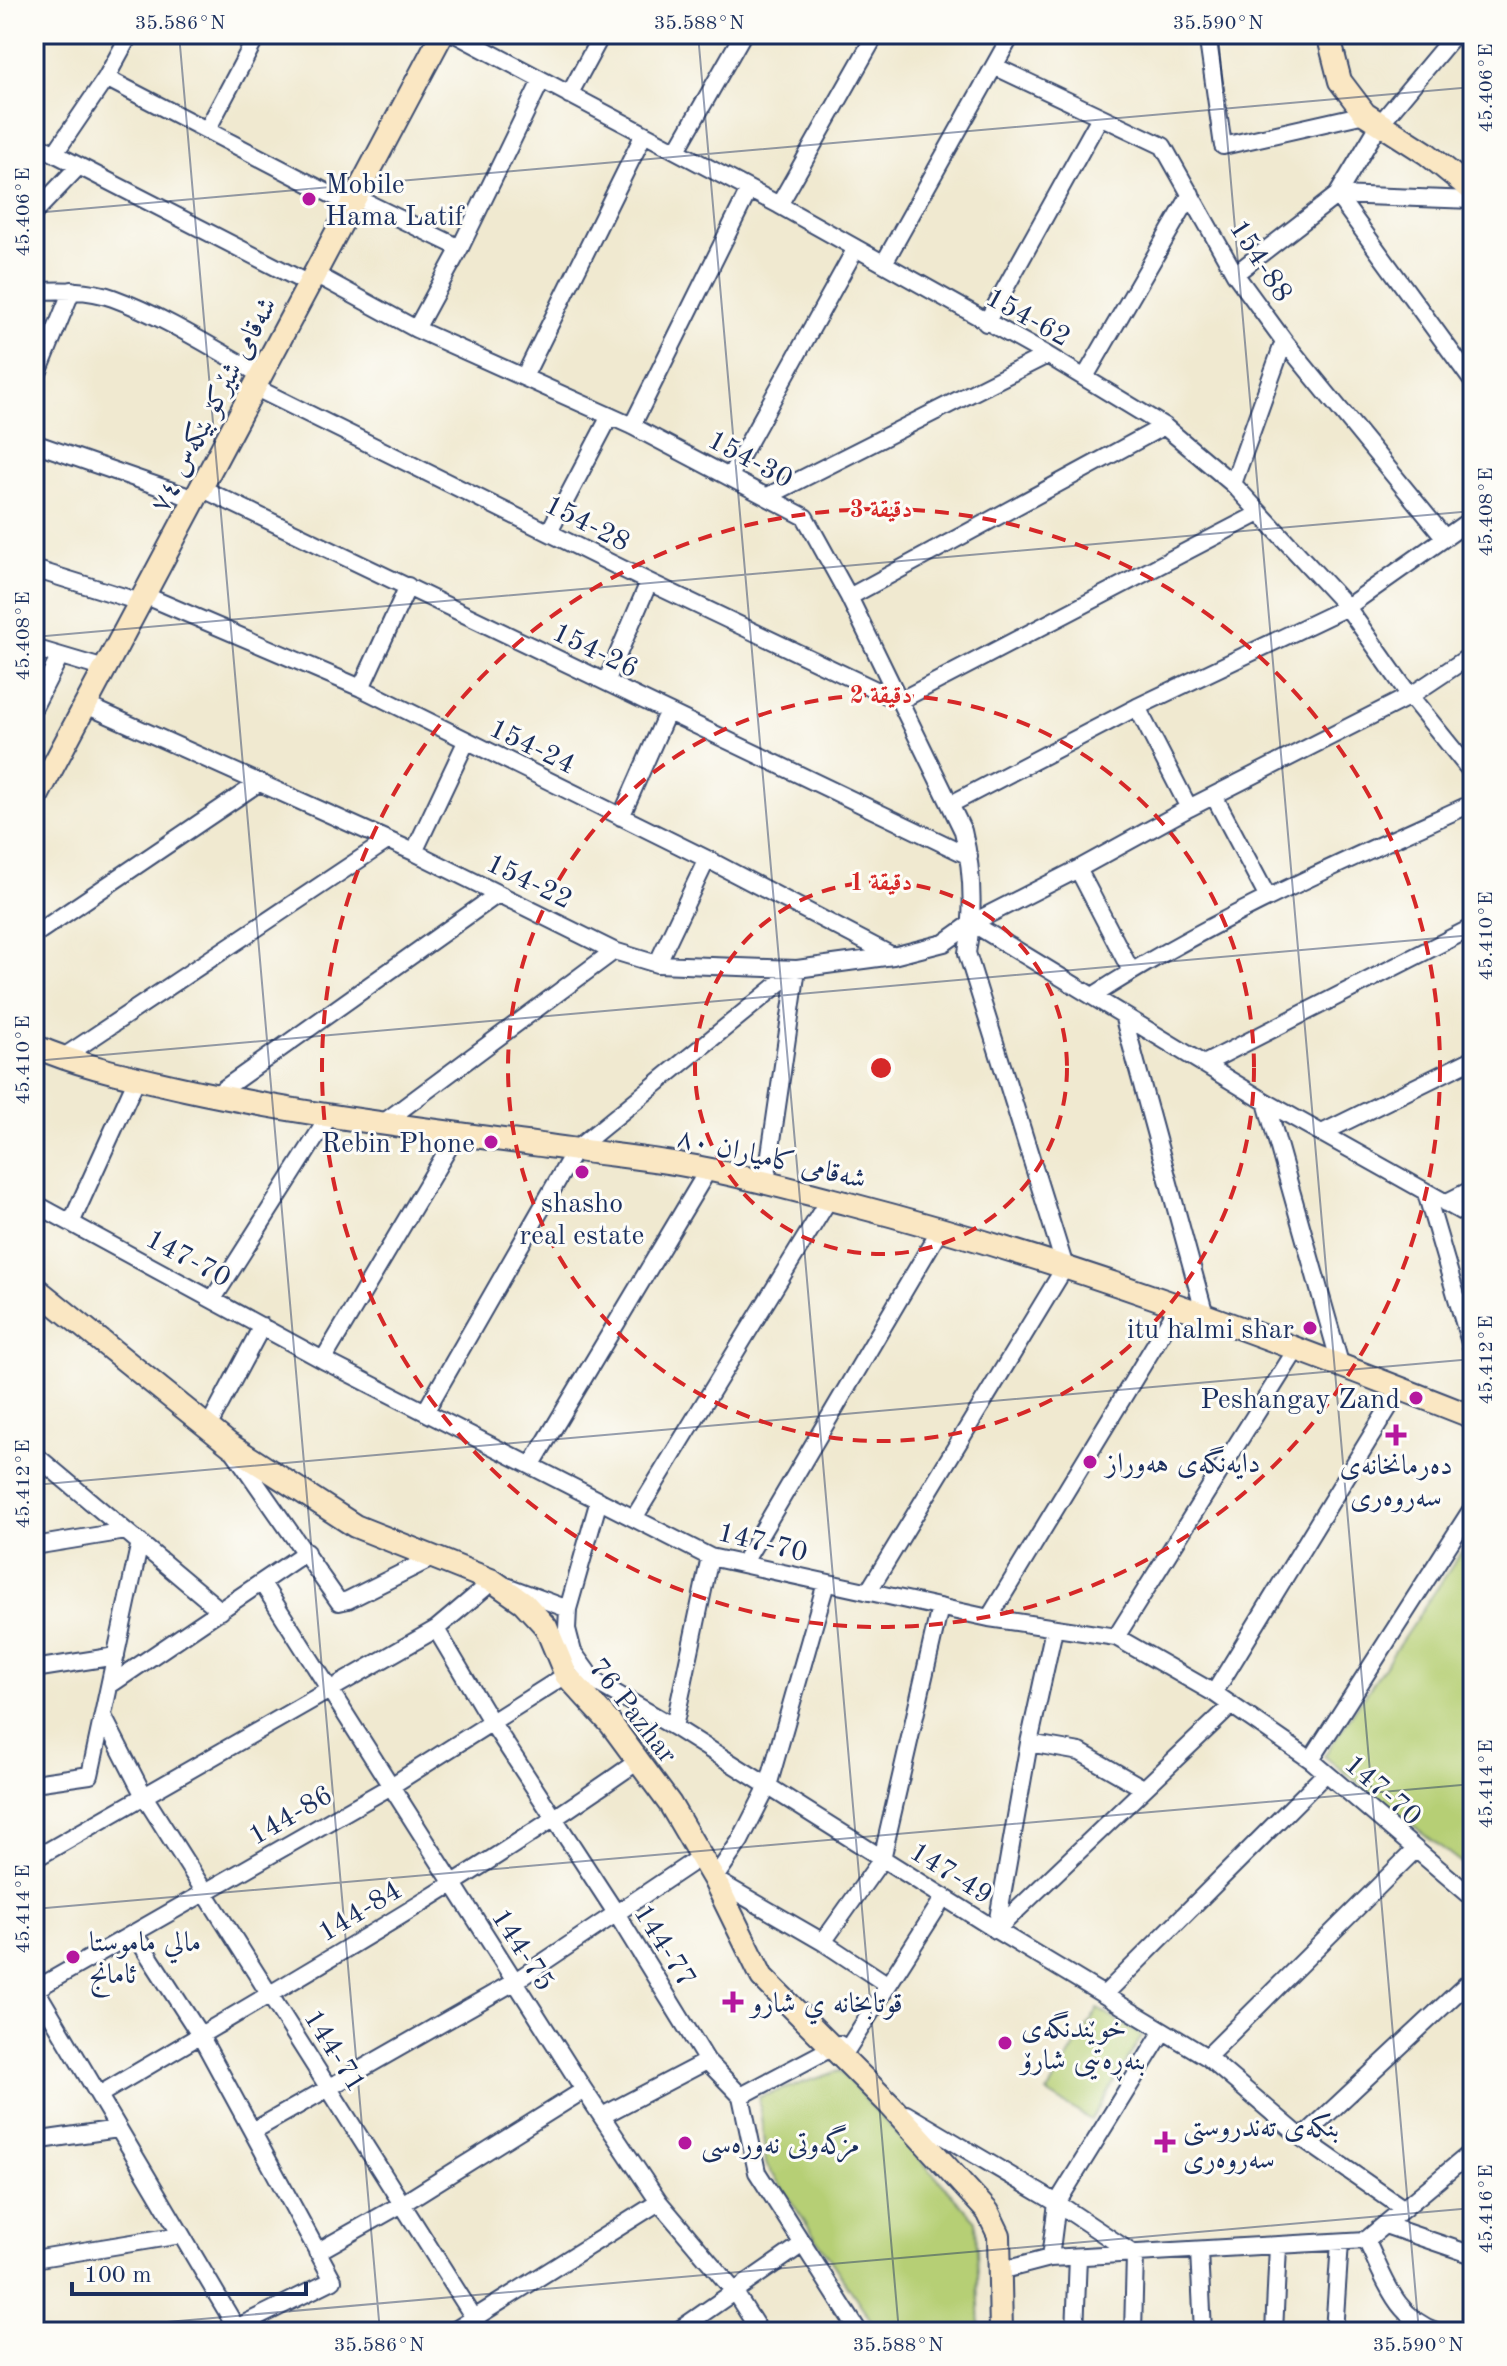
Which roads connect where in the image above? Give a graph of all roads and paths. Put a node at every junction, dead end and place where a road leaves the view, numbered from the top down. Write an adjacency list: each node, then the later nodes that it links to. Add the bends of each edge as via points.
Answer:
1 (130, 34): 13 (street)
2 (258, 34): 18 (street)
3 (442, 34): 28 (street, شەقامی شێرکۆ بێکەس ٧٤)
4 (455, 34): 14 (street, 154-62)
5 (602, 34): 15 (street)
6 (743, 34): 21 (street)
7 (876, 34): 29 (street)
8 (1012, 34): 12 (street)
9 (1207, 34): 17 (street, via 1223,146)
10 (1328, 34): 17 (street, via 1340,81)
11 (1455, 34): 17 (street)
12 (996, 67): 16 (street, 154-88); 33 (street)
13 (106, 78): 18 (street); 22 (street)
14 (541, 81): 15 (street, 154-62); 31 (street)
15 (569, 95): 19 (street, 154-62)
16 (1100, 117): 25 (street, 154-88, via 1163,146); 38 (street)
17 (1372, 119): 26 (street); 27 (street, via 1426,153)
18 (207, 130): 28 (street)
19 (644, 134): 21 (street, 154-62); 43 (street)
20 (34, 143): 22 (street, 154-30)
21 (677, 150): 24 (street, 154-62)
22 (55, 153): 23 (street, 154-30)
23 (79, 166): 30 (street); 35 (street, 154-30)
24 (749, 190): 29 (street, 154-62); 49 (street)
25 (1191, 194): 34 (street, 154-88); 44 (street)
26 (1337, 195): 27 (street); 34 (street); 46 (street)
27 (1472, 197)
28 (353, 201): 31 (street); 35 (street, شەقامی شێرکۆ بێکەس ٧٤)
29 (779, 205): 32 (street, 154-62)
30 (34, 213)
31 (460, 248): 39 (street)
32 (856, 248): 33 (street, 154-62); 52 (street)
33 (884, 263): 38 (street, 154-62)
34 (1235, 274): 40 (street, 154-88)
35 (312, 279): 39 (street, 154-30); 45 (street, شەقامی شێرکۆ بێکەس ٧٤)
36 (72, 290): 37 (street, 154-28); 42 (street); 45 (street, 154-28, via 112,298 187,334)
37 (34, 291)
38 (986, 323): 41 (street, 154-62)
39 (416, 329): 43 (street, 154-30)
40 (1284, 341): 53 (street); 61 (street, 154-88)
41 (1047, 355): 44 (street, 154-62); 54 (street)
42 (39, 356): 47 (street)
43 (524, 377): 48 (street, 154-30)
44 (1085, 377): 50 (street, 154-62)
45 (257, 381): 55 (street, شەقامی شێرکۆ بێکەس ٧٤); 60 (street, 154-28)
46 (1473, 382)
47 (34, 383)
48 (610, 416): 49 (street, 154-30); 60 (street)
49 (632, 426): 52 (street, 154-30)
50 (1164, 426): 53 (street, 154-62); 65 (street)
51 (34, 443): 55 (street, 154-26)
52 (730, 476): 56 (street, 154-30)
53 (1233, 484): 57 (street, 154-62)
54 (789, 485): 56 (street); 58 (street)
55 (198, 494): 64 (street, 154-26); 66 (street, شەقامی شێرکۆ بێکەس ٧٤)
56 (768, 496): 58 (street, 154-30)
57 (1258, 514): 67 (street, 154-62); 75 (street)
58 (805, 517): 65 (street, 154-30)
59 (1473, 518): 61 (street)
60 (549, 532): 63 (street, 154-28)
61 (1445, 538): 67 (street)
62 (34, 569): 66 (street, 154-24)
63 (649, 582): 72 (street); 75 (street, 154-28)
64 (408, 586): 72 (street, 154-26); 73 (street)
65 (849, 597): 75 (street, 154-30)
66 (142, 599): 71 (street, شەقامی شێرکۆ بێکەس ٧٤); 73 (street, 154-24)
67 (1347, 607): 74 (street, 154-62); 78 (street)
68 (34, 648): 70 (street)
69 (1473, 654): 74 (street, 154-22)
70 (60, 656): 71 (street); 77 (street)
71 (105, 669): 76 (street, شەقامی شێرکۆ بێکەس ٧٤)
72 (606, 682): 79 (street, 154-26)
73 (361, 688): 80 (street, 154-24)
74 (1410, 696): 81 (street, 154-62); 83 (street, 154-22)
75 (899, 701): 86 (street, 154-30)
76 (86, 705): 82 (street, 154-22); 84 (street, شەقامی شێرکۆ بێکەس ٧٤)
77 (34, 707)
78 (1137, 707): 86 (street); 87 (street)
79 (667, 713): 88 (street); 91 (street, 154-26)
80 (466, 742): 88 (street, 154-24); 90 (street)
81 (1473, 774)
82 (260, 782): 89 (street, 154-22); 98 (street)
83 (1214, 796): 87 (street, 154-22); 95 (street)
84 (34, 802)
85 (1473, 803): 95 (street)
86 (951, 804): 91 (street, 154-30)
87 (1189, 808): 93 (street, 154-22)
88 (621, 817): 92 (street, 154-24)
89 (387, 841): 90 (street, 154-22); 107 (street)
90 (414, 852): 94 (street, 154-22)
91 (969, 856): 96 (street, 154-30)
92 (707, 859): 100 (street, 154-24); 101 (street)
93 (1078, 869): 96 (street, 154-22); 103 (street)
94 (498, 894): 99 (street, 154-22); 111 (street)
95 (1267, 896): 103 (street)
96 (972, 923): 100 (street, 154-22, via 944,943); 104 (street); 128 (street, 154-30, via 967,953)
97 (1473, 927): 109 (street)
98 (34, 935)
99 (614, 951): 101 (street, 154-22); 114 (street)
100 (893, 956): 102 (street, 154-22)
101 (657, 964): 102 (street, 154-22)
102 (797, 969): 117 (street); 119 (street)
103 (1131, 971): 104 (street)
104 (1093, 996): 105 (street)
105 (1123, 1015): 109 (street); 132 (street)
106 (34, 1046): 107 (street, شەقامی کامیاران ٨٠)
107 (62, 1058): 110 (street, شەقامی کامیاران ٨٠)
108 (1473, 1059): 115 (street)
109 (1204, 1064): 112 (street)
110 (137, 1078): 111 (street, شەقامی کامیاران ٨٠); 126 (street)
111 (215, 1095): 113 (street, شەقامی کامیاران ٨٠)
112 (1266, 1102): 115 (street); 137 (street)
113 (330, 1115): 114 (street, شەقامی کامیاران ٨٠); 130 (street)
114 (383, 1123): 116 (street, شەقامی کامیاران ٨٠)
115 (1322, 1133): 121 (street)
116 (457, 1134): 117 (street, شەقامی کامیاران ٨٠); 136 (street)
117 (575, 1150): 118 (street, شەقامی کامیاران ٨٠); 139 (street)
118 (708, 1170): 119 (street, شەقامی کامیاران ٨٠); 144 (street)
119 (766, 1182): 122 (street, شەقامی کامیاران ٨٠)
120 (1473, 1189): 124 (street)
121 (1426, 1193): 124 (street); 135 (street)
122 (829, 1199): 127 (street, شەقامی کامیاران ٨٠); 147 (street)
123 (34, 1203): 126 (street, 147-70)
124 (1445, 1203): 125 (street)
125 (1473, 1218)
126 (71, 1223): 130 (street, 147-70)
127 (941, 1228): 128 (street, شەقامی کامیاران ٨٠); 154 (street)
128 (1065, 1267): 131 (street, شەقامی کامیاران ٨٠); 158 (street)
129 (34, 1287): 141 (street, 76 Pazhar)
130 (213, 1299): 133 (street, 147-70)
131 (1179, 1305): 132 (street, شەقامی کامیاران ٨٠); 162 (street)
132 (1205, 1315): 134 (street, شەقامی کامیاران ٨٠)
133 (262, 1326): 136 (street, 147-70); 141 (street)
134 (1296, 1350): 137 (street, شەقامی کامیاران ٨٠); 165 (street)
135 (1473, 1353)
136 (323, 1360): 139 (street, 147-70)
137 (1341, 1367): 138 (street, شەقامی کامیاران ٨٠)
138 (1400, 1389): 140 (street, شەقامی کامیاران ٨٠); 171 (street)
139 (425, 1412): 144 (street, 147-70)
140 (1473, 1417)
141 (208, 1427): 142 (street, 76 Pazhar)
142 (230, 1445): 151 (street); 153 (street, 76 Pazhar, via 355,1526)
143 (34, 1454): 148 (street)
144 (531, 1466): 145 (street, 147-70)
145 (599, 1500): 147 (street, 147-70); 160 (street)
146 (1473, 1507): 177 (street)
147 (634, 1518): 152 (street, 147-70)
148 (126, 1531): 149 (street); 150 (street)
149 (140, 1542): 161 (street); 166 (street)
150 (34, 1546)
151 (306, 1552): 153 (street, via 339,1602); 156 (street)
152 (710, 1557): 154 (street, 147-70); 175 (street)
153 (432, 1558): 155 (street, 76 Pazhar)
154 (743, 1564): 157 (street, 147-70)
155 (493, 1581): 160 (street); 163 (street); 168 (street, 76 Pazhar, via 546,1627)
156 (262, 1583): 161 (street); 170 (street, 144-75)
157 (826, 1583): 158 (street, 147-70); 182 (street)
158 (868, 1592): 159 (street, 147-70)
159 (940, 1607): 162 (street, 147-70); 189 (street)
160 (568, 1609): 175 (street, 147-49, via 573,1652 594,1681)
161 (221, 1611): 169 (street)
162 (989, 1618): 164 (street, 147-70)
163 (436, 1629): 170 (street); 174 (street, 144-77)
164 (1054, 1629): 165 (street, 147-70); 176 (street)
165 (1116, 1637): 171 (street, 147-70)
166 (116, 1656): 167 (street); 169 (street)
167 (34, 1669)
168 (566, 1675): 174 (street, 144-86); 178 (street, 76 Pazhar)
169 (110, 1685): 173 (street)
170 (331, 1690): 181 (street, 144-75); 184 (street)
171 (1214, 1693): 172 (street, 147-70)
172 (1232, 1705): 177 (street, 147-70); 183 (street)
173 (103, 1716): 180 (street, via 90,1775); 184 (street, 144-71)
174 (492, 1723): 181 (street, 144-86); 185 (street, 144-77)
175 (674, 1727): 182 (street, 147-49)
176 (1029, 1743): 183 (street, via 1080,1752); 196 (street)
177 (1311, 1760): 179 (street, 147-70)
178 (638, 1761): 185 (street, 144-84); 187 (street, 76 Pazhar)
179 (1326, 1773): 186 (street, 147-70); 204 (street)
180 (34, 1783)
181 (391, 1786): 191 (street, 144-75); 192 (street, 144-86)
182 (768, 1786): 189 (street, 147-49); 190 (street)
183 (1143, 1788): 196 (street)
184 (144, 1796): 188 (street); 192 (street, 144-71)
185 (555, 1819): 191 (street, 144-84); 195 (street, 144-77)
186 (1415, 1850): 194 (street, 147-70); 210 (street)
187 (700, 1857): 190 (street, 76 Pazhar); 195 (street)
188 (34, 1859)
189 (882, 1859): 193 (street, 147-49); 198 (street)
190 (714, 1879): 198 (street); 209 (street, 76 Pazhar, via 762,1977)
191 (453, 1885): 200 (street, 144-75); 203 (street, 144-84)
192 (205, 1892): 197 (street, 144-86); 203 (street, 144-71)
193 (944, 1897): 196 (street, 147-49); 201 (street)
194 (1473, 1898)
195 (616, 1913): 200 (street); 211 (street, 144-77)
196 (996, 1930): 204 (street, 147-49)
197 (134, 1933): 202 (street, 144-86); 208 (street)
198 (823, 1942): 201 (street)
199 (1473, 1978): 220 (street)
200 (514, 1982): 212 (street); 213 (street, 144-75)
201 (888, 1985): 209 (street, via 856,2035)
202 (35, 1988): 205 (street)
203 (269, 1994): 208 (street, 144-84); 212 (street, 144-71)
204 (1105, 1994): 207 (street, 147-49)
205 (52, 2015): 206 (street); 214 (street)
206 (34, 2018)
207 (1163, 2031): 210 (street, 147-49); 224 (street)
208 (200, 2035): 214 (street, 144-84); 219 (street)
209 (838, 2052): 215 (street); 216 (street, 76 Pazhar)
210 (1207, 2057): 220 (street, 147-49)
211 (707, 2061): 215 (street, 144-77); 217 (street)
212 (329, 2088): 219 (street); 225 (street, 144-71)
213 (584, 2090): 217 (street, 144-75); 225 (street)
214 (99, 2095): 218 (street)
215 (741, 2096): 231 (street, via 757,2172)
216 (889, 2104): 224 (street); 240 (street, 76 Pazhar, via 988,2212 999,2235)
217 (602, 2116): 223 (street, 144-75)
218 (118, 2129): 221 (street); 228 (street)
219 (253, 2131): 234 (street)
220 (1302, 2138): 226 (street, 147-49)
221 (34, 2141)
222 (1473, 2151): 226 (street)
223 (659, 2202): 241 (street, 144-75); 242 (street)
224 (1057, 2203): 235 (street); 238 (street)
225 (402, 2204): 234 (street); 242 (street, 144-71)
226 (1404, 2209): 227 (street)
227 (1385, 2225): 229 (street); 236 (street)
228 (181, 2235): 239 (street); 243 (street)
229 (1366, 2240): 230 (street); 244 (street, via 1400,2308)
230 (1340, 2242): 232 (street); 254 (street)
231 (804, 2243): 241 (street); 248 (street)
232 (1278, 2246): 233 (street); 253 (street)
233 (1199, 2251): 235 (street); 252 (street)
234 (317, 2252): 243 (street, via 333,2280)
235 (1135, 2255): 237 (street); 251 (street)
236 (1473, 2255)
237 (1078, 2257): 238 (street); 250 (street)
238 (1050, 2258): 240 (street)
239 (34, 2259)
240 (1000, 2271): 249 (street, 76 Pazhar)
241 (734, 2291): 246 (street); 247 (street, 144-75)
242 (479, 2325): 245 (street)
243 (238, 2330)
244 (1428, 2330)
245 (452, 2332)
246 (676, 2332)
247 (760, 2332)
248 (859, 2332)
249 (1001, 2332)
250 (1075, 2332)
251 (1133, 2332)
252 (1203, 2332)
253 (1274, 2332)
254 (1334, 2332)

